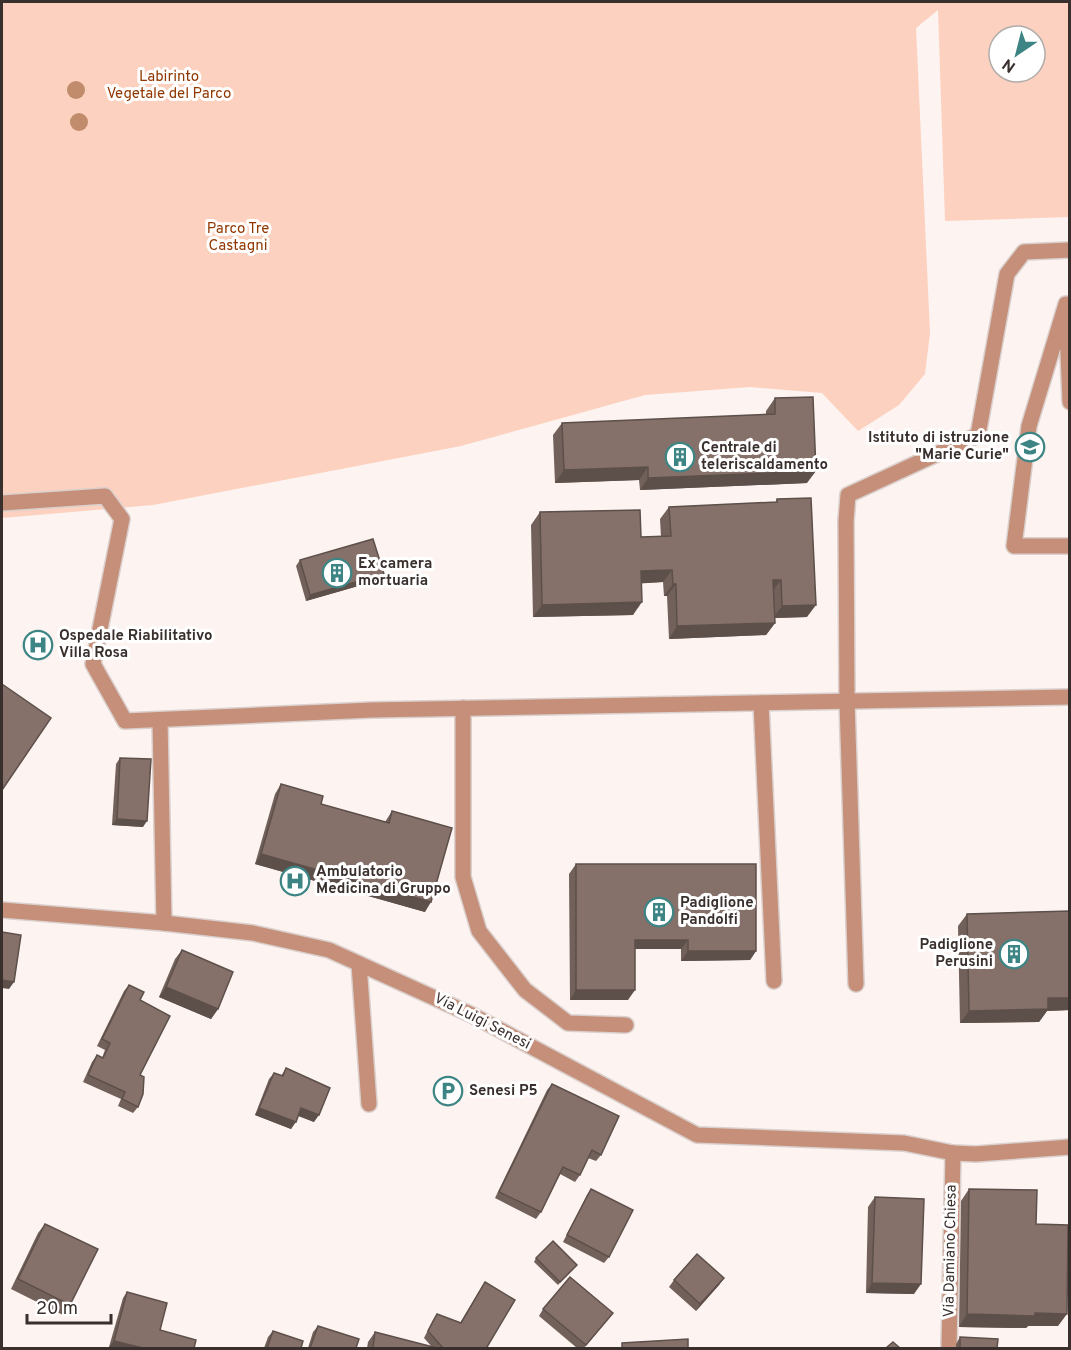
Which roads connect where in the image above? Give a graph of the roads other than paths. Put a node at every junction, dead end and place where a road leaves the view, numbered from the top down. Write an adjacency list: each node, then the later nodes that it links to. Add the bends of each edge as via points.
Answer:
1 (1070, 250): 6 (street, via 1024,252 1006,274 978,435 848,495)
2 (1070, 402): 4 (street, via 1066,304 1029,426 1014,546)
3 (2, 503): 9 (street, via 105,496 122,519 93,664 125,721)
4 (1070, 546)
5 (1070, 697): 6 (street)
6 (846, 701): 7 (street); 14 (street)
7 (761, 703): 8 (street); 13 (street)
8 (463, 708): 9 (street); 15 (street, via 463,877 479,931 525,990 568,1023)
9 (160, 720): 11 (street)
10 (2, 910): 11 (street, Via Luigi Senesi)
11 (164, 923): 12 (street, Via Luigi Senesi, via 253,933 329,950)
12 (359, 964): 16 (street); 18 (street, Via Luigi Senesi, via 472,1015 697,1135 903,1143)
13 (774, 981)
14 (856, 984)
15 (626, 1025)
16 (369, 1104)
17 (1070, 1147): 18 (street, Via Luigi Senesi)
18 (953, 1153): 19 (street, Via Damiano Chiesa)
19 (949, 1348)

